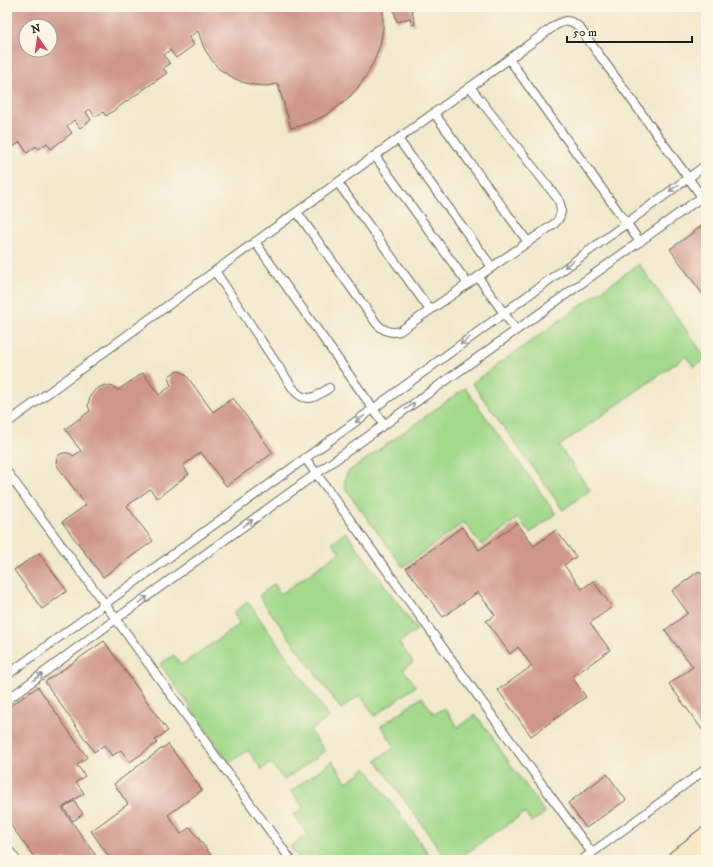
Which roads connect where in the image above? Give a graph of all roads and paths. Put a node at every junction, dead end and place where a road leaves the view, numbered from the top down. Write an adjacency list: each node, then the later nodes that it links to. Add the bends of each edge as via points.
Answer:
1 (509, 59): 2 (lane); 7 (lane, via 556,25 574,22); 11 (lane)
2 (470, 87): 3 (lane); 13 (lane, via 561,204 561,215 558,220)
3 (434, 113): 4 (lane); 13 (lane)
4 (398, 139): 5 (lane); 15 (lane)
5 (375, 156): 8 (lane); 18 (lane)
6 (706, 165): 7 (lane)
7 (688, 178): 9 (lane); 11 (lane, one-way to 11)
8 (338, 182): 10 (lane); 19 (lane)
9 (704, 196): 14 (lane)
10 (297, 212): 12 (lane); 19 (lane, via 380,328 390,332 400,331)
11 (626, 223): 14 (lane); 20 (lane, one-way to 20)
12 (255, 242): 16 (lane); 23 (lane)
13 (528, 242): 15 (lane)
14 (640, 242): 21 (lane)
15 (492, 267): 17 (lane)
16 (215, 271): 22 (lane, via 299,395 314,397); 24 (lane)
17 (478, 277): 18 (lane); 20 (lane)
18 (468, 284): 19 (lane)
19 (430, 310)
20 (504, 313): 21 (lane); 23 (lane, one-way to 23)
21 (516, 330): 25 (lane, one-way to 21)
22 (330, 388)
23 (374, 409): 25 (lane); 26 (lane, one-way to 26)
24 (7, 423)
25 (384, 424): 28 (lane)
26 (305, 458): 28 (lane); 29 (lane)
27 (7, 472): 29 (lane)
28 (317, 473): 30 (lane, one-way to 28); 36 (lane)
29 (104, 604): 30 (lane); 31 (lane)
30 (116, 619): 32 (lane, one-way to 30); 38 (lane)
31 (7, 675)
32 (7, 700)
33 (706, 769): 36 (lane)
34 (706, 838): 40 (street)
35 (7, 848): 37 (lane)
36 (592, 853): 39 (lane)
37 (16, 860)
38 (291, 860)
39 (582, 860)
40 (678, 860)

